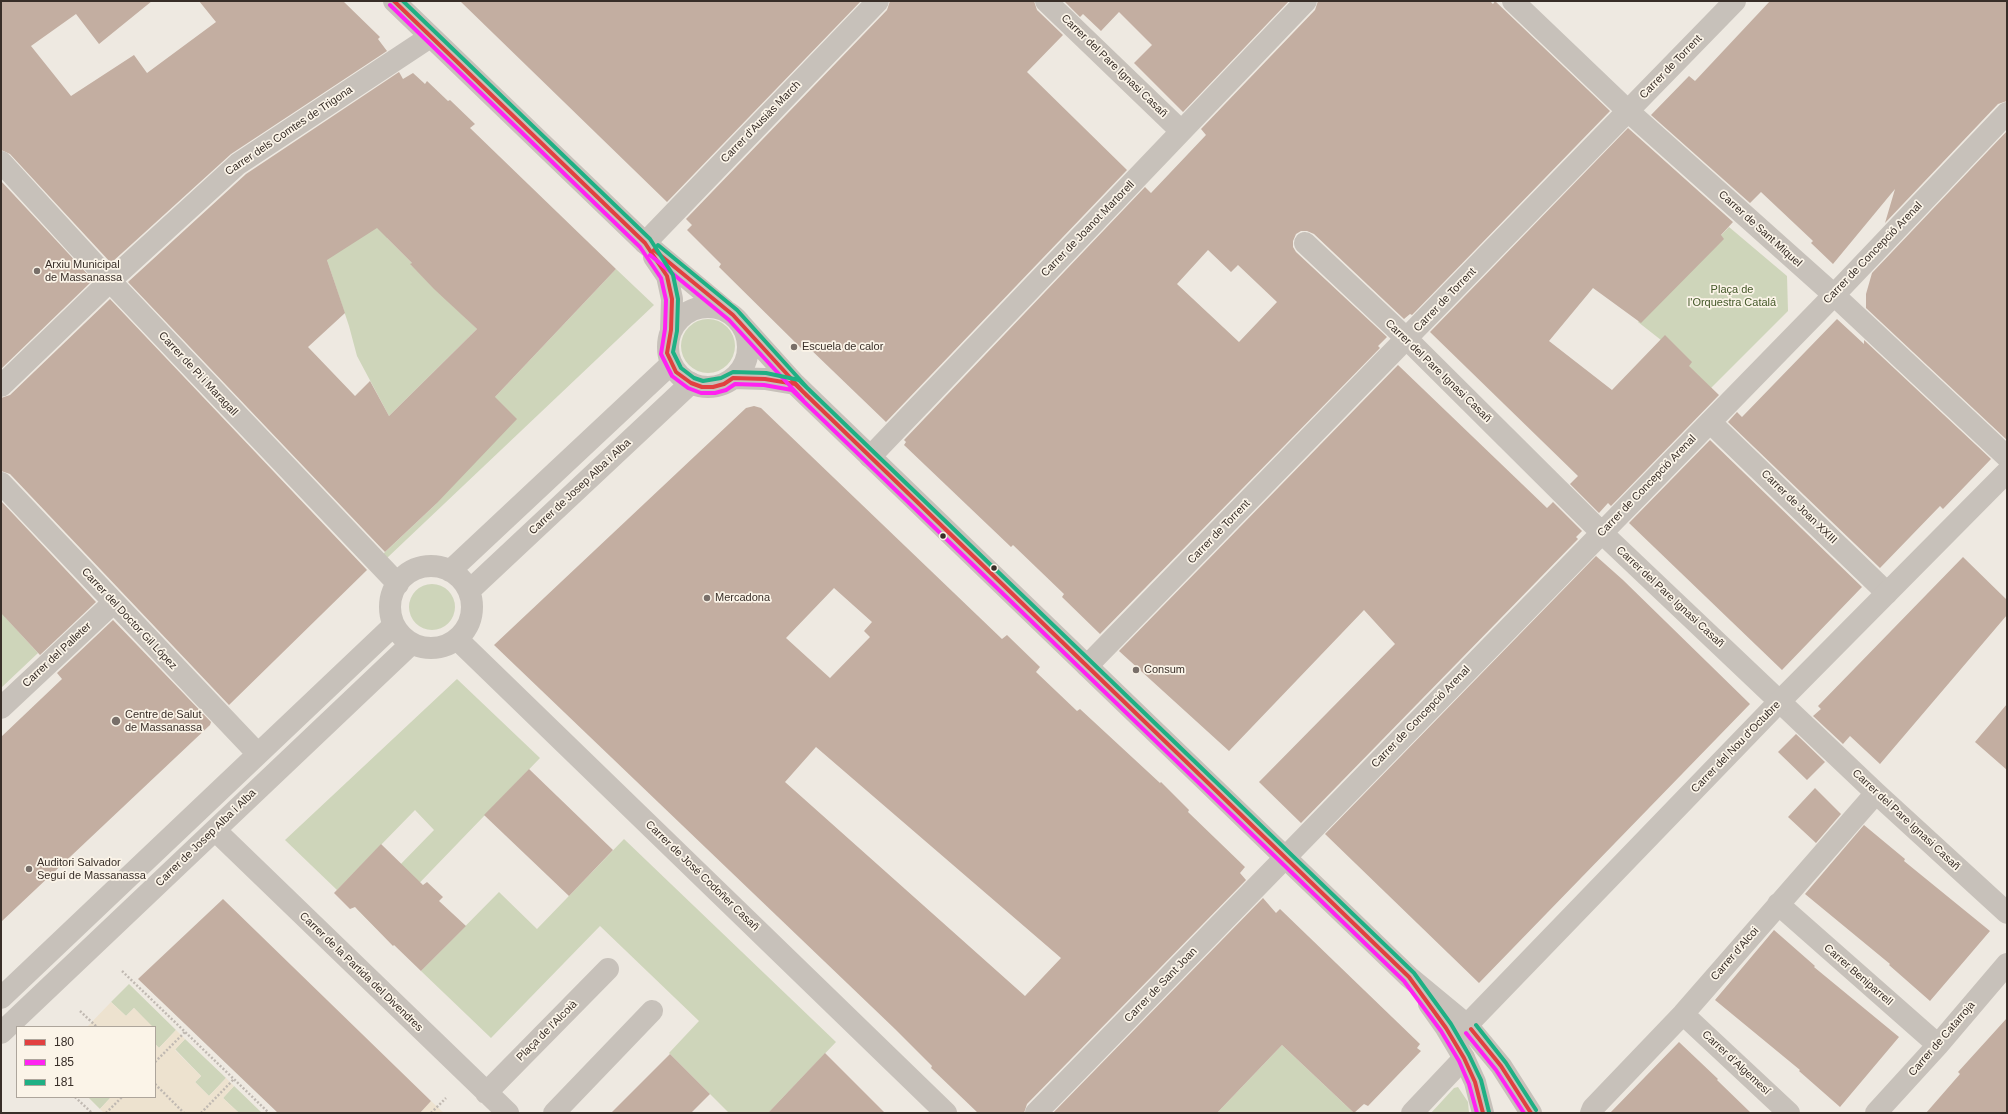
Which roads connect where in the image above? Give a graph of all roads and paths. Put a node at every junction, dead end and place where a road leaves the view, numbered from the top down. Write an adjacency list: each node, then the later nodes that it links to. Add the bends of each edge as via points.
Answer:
1 (394, 1): 7 (street)
2 (878, 1): 12 (street, Carrer d'Ausiàs March)
3 (1046, 1): 10 (street, Carrer del Pare Ignasi Casañ)
4 (1306, 1): 10 (street, Carrer de Joanot Martorell)
5 (1513, 1): 8 (street, Carrer de Sant Miquel)
6 (1735, 1): 8 (street, Carrer de Torrent)
7 (430, 37): 12 (street); 14 (street, Carrer dels Comtes de Trigona, via 238,164)
8 (1628, 111): 15 (street, Carrer de Sant Miquel); 19 (street, Carrer de Torrent)
9 (2007, 113): 15 (street, Carrer de Concepció Arenal)
10 (1181, 131): 26 (street, Carrer de Joanot Martorell)
11 (1, 162): 14 (street, Carrer de Pi i Maragall)
12 (645, 243): 16 (street); 18 (street, via 667,276 672,299)
13 (1305, 243): 19 (street, Carrer del Pare Ignasi Casañ)
14 (110, 281): 24 (street, Carrer dels Comtes de Trigona); 32 (street, Carrer de Pi i Maragall)
15 (1834, 295): 25 (street, Carrer de Concepció Arenal); 27 (street, Carrer de Sant Miquel)
16 (724, 309): 17 (street); 18 (street, via 712,306 687,311)
17 (740, 323): 21 (street, via 746,334 748,346 741,369); 23 (street)
18 (671, 330): 20 (street, via 667,352)
19 (1407, 340): 30 (street, Carrer del Pare Ignasi Casañ); 39 (street, Carrer de Torrent)
20 (671, 364): 22 (street, via 676,372); 31 (street)
21 (733, 378): 22 (street, via 713,387); 23 (street, via 765,379)
22 (691, 384): 33 (street, Carrer de Josep Alba i Alba)
23 (795, 384): 26 (street)
24 (1, 386)
25 (1710, 422): 30 (street, Carrer de Concepció Arenal); 34 (street, Carrer de Joan XXIII)
26 (870, 457): 39 (street)
27 (2007, 457)
28 (2007, 472): 34 (street, Carrer del Nou d'Octubre)
29 (1, 483): 35 (street, Carrer del Doctor Gil López)
30 (1602, 533): 40 (street, Carrer del Pare Ignasi Casañ); 45 (street, Carrer de Concepció Arenal)
31 (450, 570): 32 (street, via 440,566 417,568); 33 (street, via 462,579)
32 (398, 584): 36 (street, via 390,603)
33 (469, 591): 37 (street, via 473,604 471,617 466,630)
34 (1887, 593): 40 (street, Carrer del Nou d'Octubre)
35 (113, 603): 41 (street, Carrer del Palleter); 42 (street, Carrer del Doctor Gil López)
36 (394, 625): 38 (street, via 404,639); 42 (street)
37 (457, 640): 38 (street, via 435,648 423,648); 77 (street, Carrer de José Codoñer Casañ)
38 (412, 644): 44 (street, Carrer de Josep Alba i Alba)
39 (1087, 666): 45 (street)
40 (1780, 701): 43 (street, Carrer del Pare Ignasi Casañ); 56 (street, Carrer del Nou d'Octubre)
41 (1, 708)
42 (258, 754): 52 (street)
43 (1876, 793): 46 (street, Carrer d'Alcoi); 47 (street, Carrer del Pare Ignasi Casañ)
44 (215, 830): 59 (street, Carrer de Josep Alba i Alba); 65 (street, Carrer de la Partida del Divendres)
45 (1285, 856): 51 (street); 78 (street, Carrer de Sant Joan)
46 (1778, 904): 55 (street, Carrer d'Alcoi); 60 (street, Carrer Beniparrell)
47 (2007, 913)
48 (2007, 964): 60 (street, Carrer de Catarroja)
49 (608, 969): 65 (street, Plaça de l'Alcoià)
50 (122, 971): 58 (path)
51 (1409, 977): 56 (street); 61 (street)
52 (2, 995)
53 (80, 1011): 57 (path)
54 (652, 1011): 76 (street)
55 (1683, 1014): 82 (street, Carrer d'Alcoi); 83 (street, Carrer d’Algemesí)
56 (1467, 1025): 81 (street, via 1501,1066)
57 (96, 1026)
58 (185, 1032): 62 (path); 63 (path)
59 (1, 1033)
60 (1938, 1045): 84 (street, Carrer de Catarroja)
61 (1464, 1058): 79 (street); 80 (street, via 1476,1082)
62 (156, 1061)
63 (234, 1079): 72 (path); 73 (path)
64 (156, 1085): 71 (path)
65 (486, 1093): 75 (street, Carrer de la Partida del Divendres)
66 (76, 1098): 69 (path)
67 (121, 1098): 70 (path)
68 (446, 1098): 74 (path)
69 (92, 1113)
70 (106, 1113)
71 (184, 1113)
72 (201, 1113)
73 (269, 1113)
74 (431, 1113)
75 (508, 1113)
76 (554, 1113)
77 (946, 1113)
78 (1036, 1113)
79 (1412, 1113)
80 (1483, 1113)
81 (1531, 1113)
82 (1591, 1113)
83 (1789, 1113)
84 (1876, 1113)

